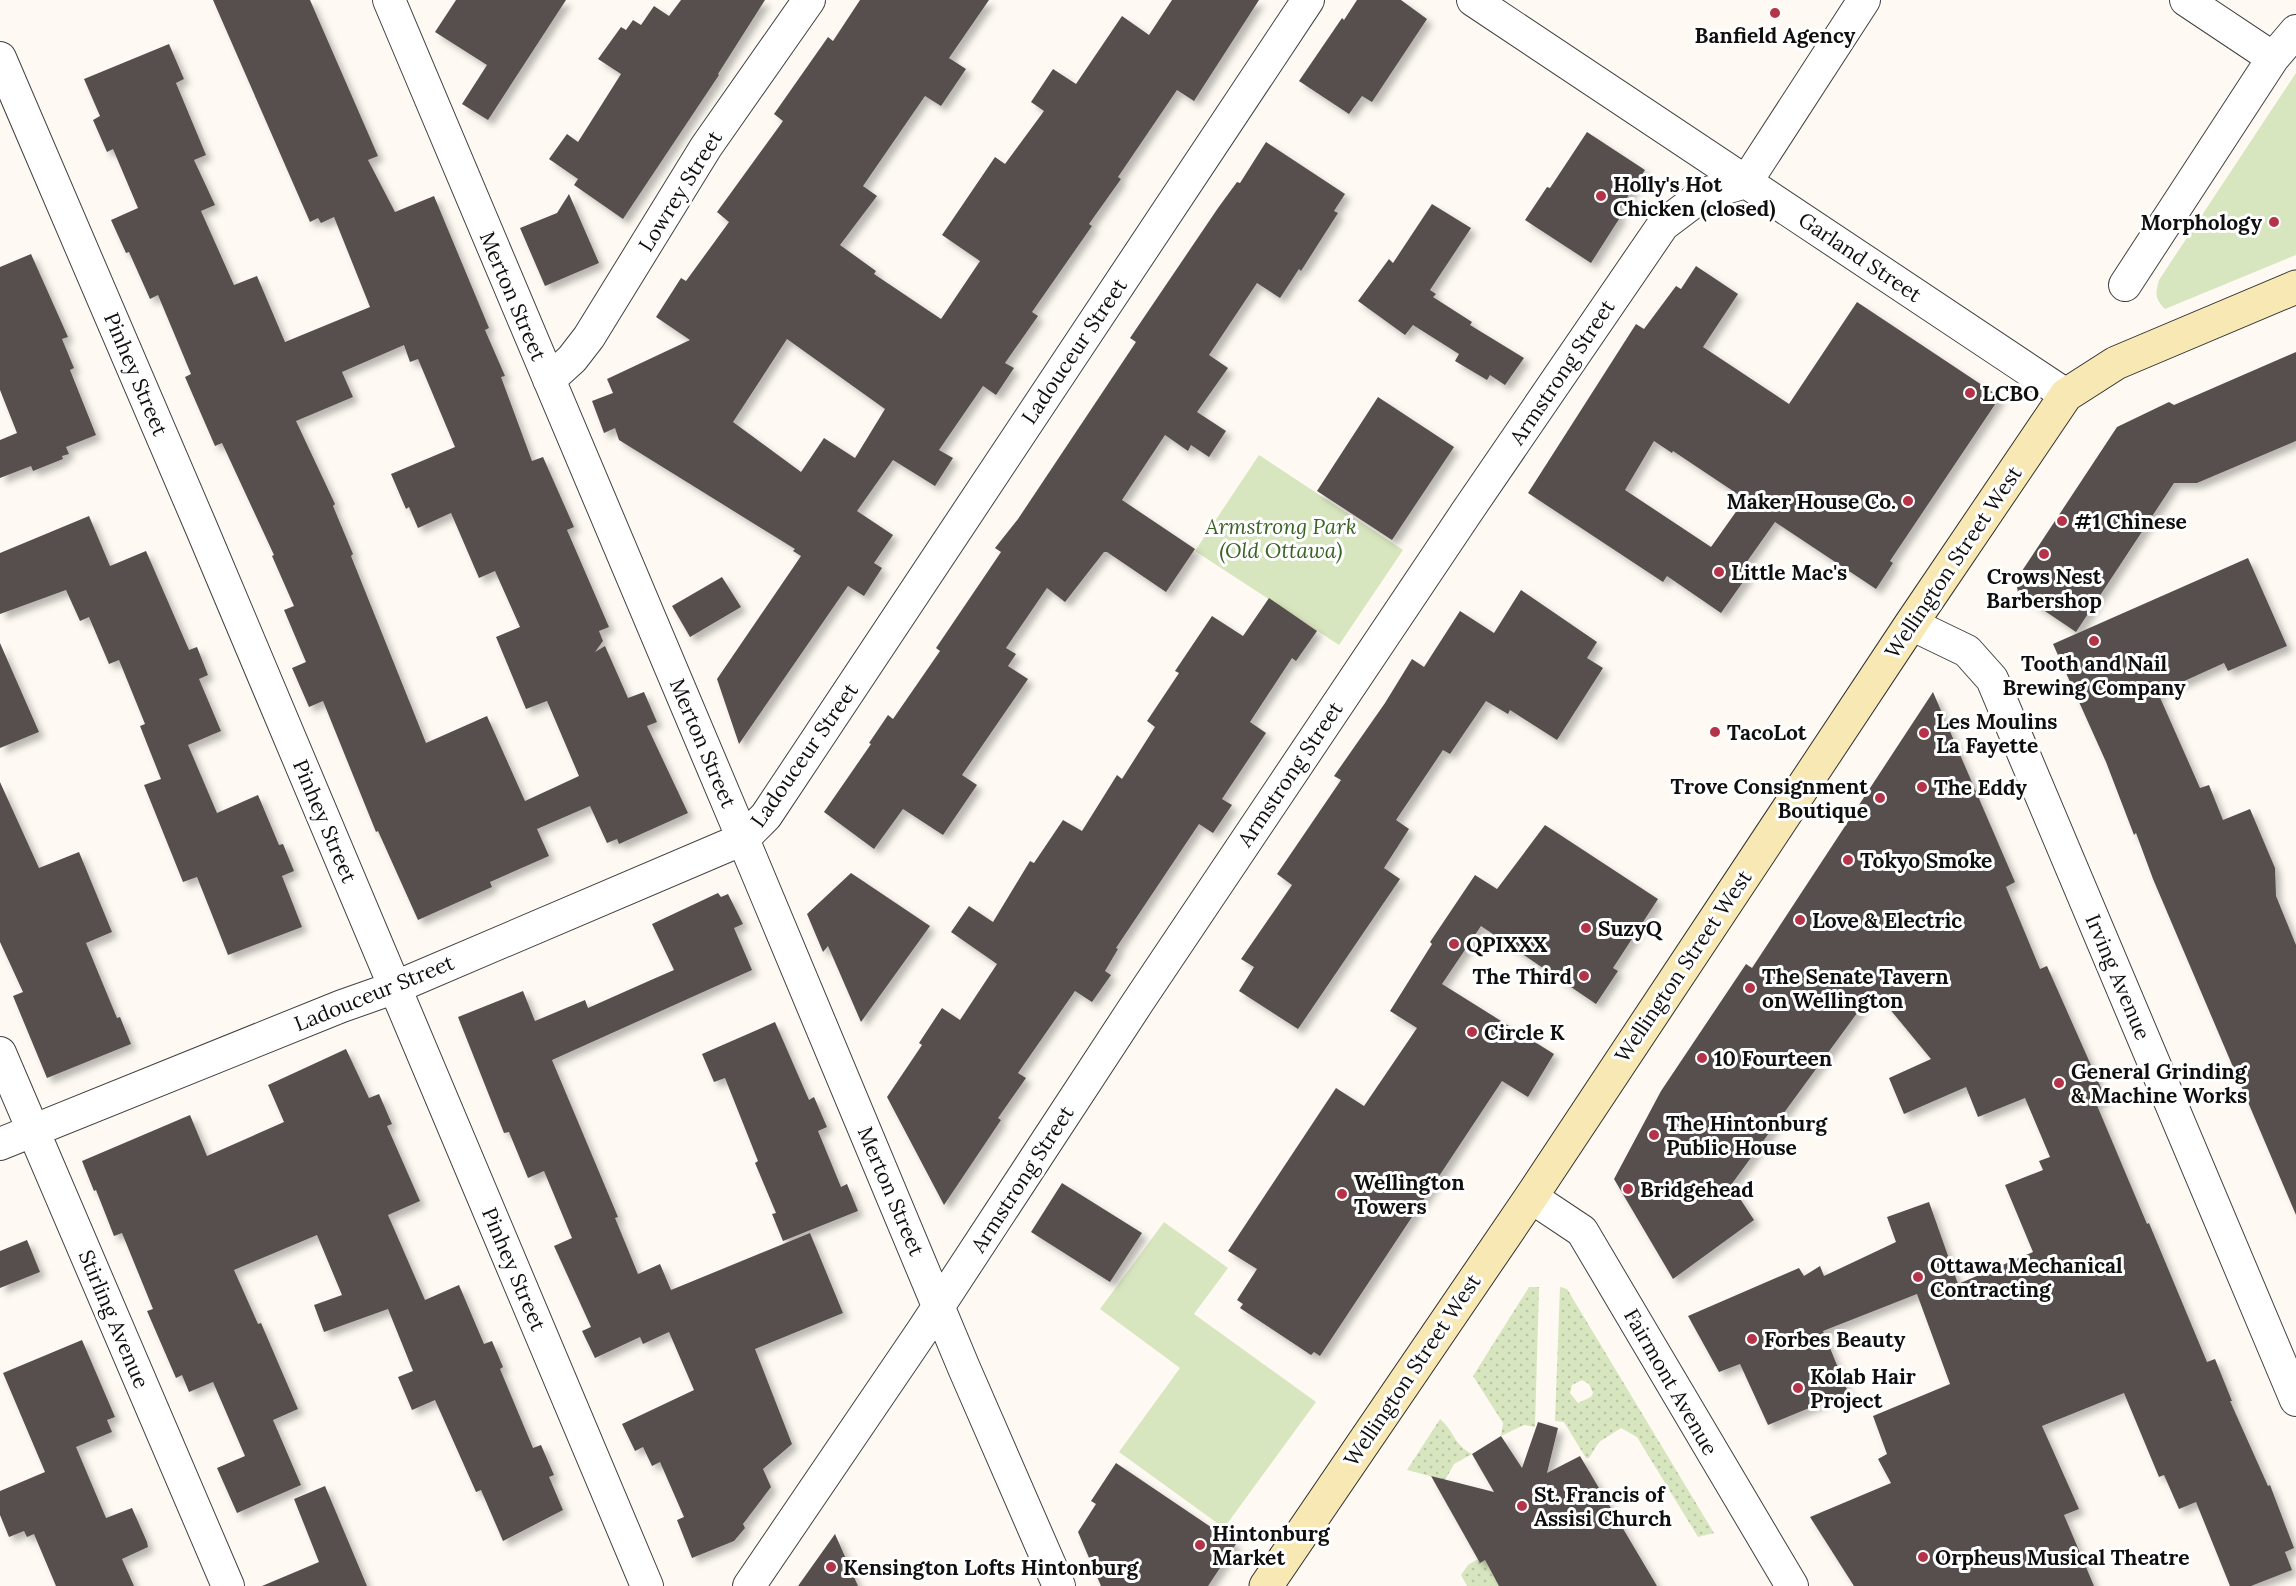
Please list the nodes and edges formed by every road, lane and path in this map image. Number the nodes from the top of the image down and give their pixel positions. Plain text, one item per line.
1 (388, 0) edge
2 (809, 0) edge
3 (1308, 0) edge
4 (1473, 0) edge
5 (1864, 0) edge
6 (2186, 0) edge
7 (2296, 31) edge
8 (2273, 57) junction
9 (0, 58) edge
10 (1746, 182) junction
11 (2125, 285) dead end
12 (2296, 287) edge
13 (549, 380) junction
14 (2066, 396) junction
15 (1911, 624) junction
16 (743, 838) junction
17 (396, 987) junction
18 (0, 1053) edge
19 (34, 1130) junction
20 (0, 1144) edge
21 (1531, 1197) junction
22 (939, 1306) junction
23 (2296, 1400) edge
24 (228, 1586) edge
25 (647, 1586) edge
26 (749, 1586) edge
27 (1059, 1586) edge
28 (1266, 1586) edge
29 (1792, 1586) edge

1 - 13 street, Merton Street
2 - 13 street, Lowrey Street
3 - 16 street, Ladouceur Street
4 - 10 street, Garland Street
5 - 10 street
6 - 8 street
7 - 8 street
8 - 11 street
9 - 17 street, Pinhey Street
10 - 14 street, Garland Street
10 - 22 street, Armstrong Street
12 - 14 main road, Wellington Street West
13 - 16 street, Merton Street
14 - 15 main road, Wellington Street West
15 - 21 main road, Wellington Street West
15 - 23 street, Irving Avenue
16 - 17 street, Ladouceur Street
16 - 22 street, Merton Street
17 - 19 street, Ladouceur Street
17 - 25 street, Pinhey Street
18 - 19 street, Stirling Avenue
19 - 20 street, Ladouceur Street
19 - 24 street, Stirling Avenue
21 - 28 main road, Wellington Street West
21 - 29 street, Fairmont Avenue
22 - 26 street, Armstrong Street
22 - 27 street, Merton Street

